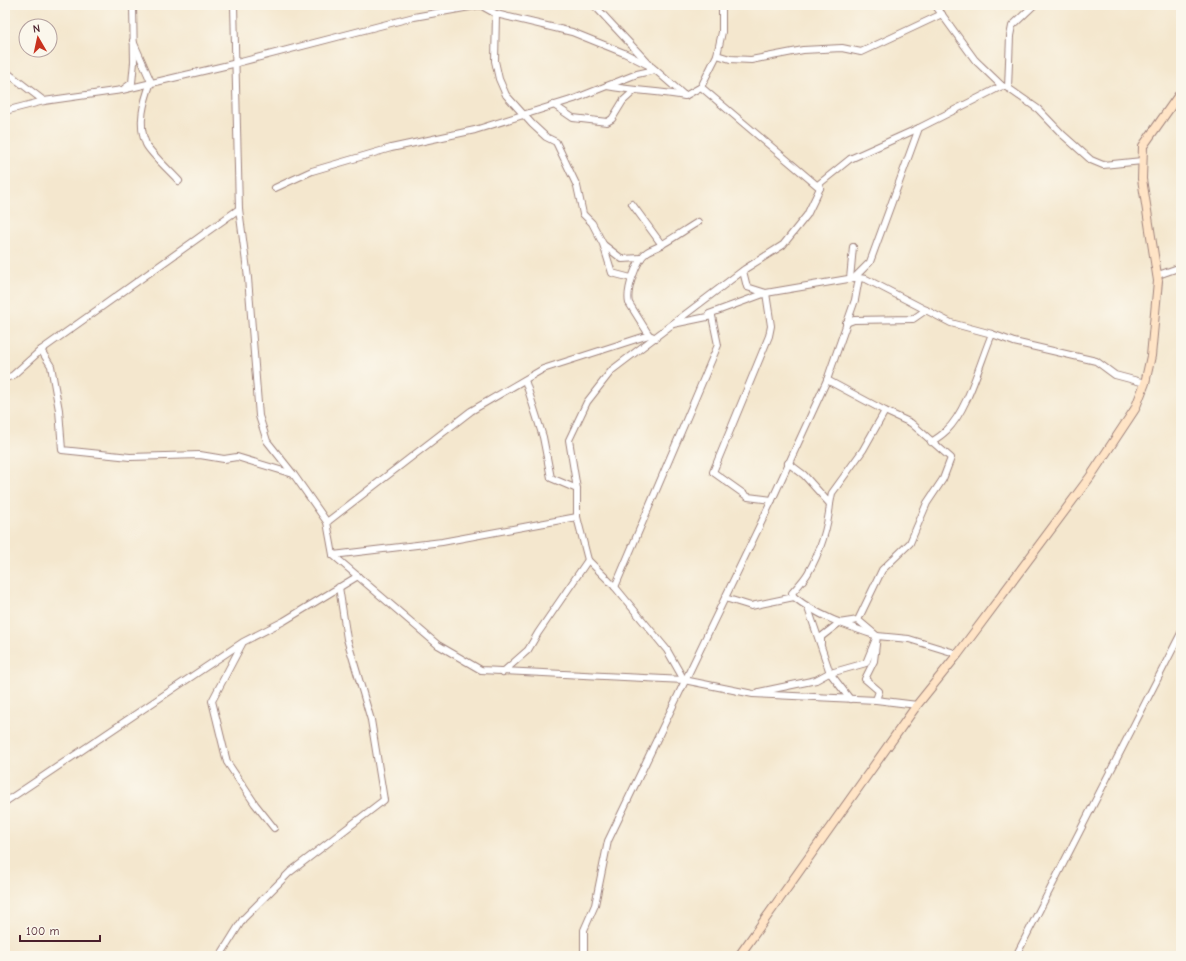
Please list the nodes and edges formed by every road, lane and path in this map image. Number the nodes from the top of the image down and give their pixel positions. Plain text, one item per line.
1 (133, 5) edge
2 (234, 5) edge
3 (480, 5) edge
4 (594, 5) edge
5 (722, 5) edge
6 (935, 5) edge
7 (1034, 5) edge
8 (496, 14) junction
9 (942, 14) junction
10 (133, 41) junction
11 (717, 55) junction
12 (237, 63) junction
13 (5, 70) edge
14 (655, 70) junction
15 (151, 82) junction
16 (607, 86) junction
17 (702, 87) junction
18 (1005, 87) junction
19 (122, 90) junction
20 (634, 91) junction
21 (1181, 92) edge
22 (685, 96) junction
23 (44, 101) junction
24 (554, 106) junction
25 (5, 111) edge
26 (524, 114) junction
27 (919, 128) junction
28 (1142, 161) junction
29 (179, 181) dead end
30 (275, 188) dead end
31 (820, 188) junction
32 (632, 204) dead end
33 (239, 209) junction
34 (698, 222) dead end
35 (603, 244) junction
36 (662, 245) junction
37 (853, 247) dead end
38 (641, 258) junction
39 (1181, 267) edge
40 (743, 271) junction
41 (1156, 273) junction
42 (632, 278) junction
43 (854, 278) junction
44 (766, 293) junction
45 (926, 310) junction
46 (712, 316) junction
47 (846, 323) junction
48 (670, 325) junction
49 (992, 334) junction
50 (649, 335) junction
51 (656, 338) junction
52 (41, 350) junction
53 (5, 378) edge
54 (525, 380) junction
55 (827, 380) junction
56 (1145, 383) junction
57 (885, 411) junction
58 (931, 442) junction
59 (788, 463) junction
60 (294, 475) junction
61 (577, 489) junction
62 (772, 500) junction
63 (830, 504) junction
64 (576, 517) junction
65 (328, 522) junction
66 (333, 555) junction
67 (588, 560) junction
68 (358, 576) junction
69 (339, 587) junction
70 (615, 587) junction
71 (794, 597) junction
72 (725, 598) junction
73 (808, 608) junction
74 (858, 620) junction
75 (839, 623) junction
76 (1181, 633) edge
77 (877, 636) junction
78 (243, 642) junction
79 (821, 648) junction
80 (958, 654) junction
81 (503, 672) junction
82 (830, 673) junction
83 (684, 680) junction
84 (753, 694) junction
85 (850, 698) junction
86 (876, 700) junction
87 (917, 705) junction
88 (5, 802) edge
89 (274, 828) dead end
90 (220, 956) edge
91 (584, 956) edge
92 (739, 956) edge
93 (1016, 956) edge

1 - 10 street
2 - 12 street
3 - 8 street
3 - 12 street
4 - 14 street
5 - 11 street
6 - 9 street
7 - 18 street
8 - 14 street
8 - 26 street
9 - 11 street
9 - 18 street
10 - 15 street
10 - 19 street
11 - 17 street
12 - 15 street
12 - 33 street
13 - 23 street
14 - 16 street
14 - 22 street
15 - 19 street
15 - 29 street
16 - 20 street
16 - 24 street
17 - 22 street
17 - 31 street
18 - 27 street
18 - 28 street
19 - 23 street
20 - 22 street
20 - 24 street
21 - 28 street
23 - 25 street
24 - 26 street
26 - 30 street
26 - 35 street
27 - 31 street
27 - 43 street
28 - 41 street
31 - 40 street
32 - 36 street
33 - 52 street
33 - 60 street
34 - 36 street
35 - 38 street
35 - 42 street
36 - 38 street
37 - 43 street
38 - 42 street
39 - 41 street
40 - 44 street
40 - 48 street
41 - 56 street
42 - 50 street
43 - 44 street
43 - 45 street
43 - 47 street
44 - 46 street
44 - 62 street
45 - 47 street
45 - 49 street
46 - 48 street
46 - 70 street
47 - 55 street
48 - 51 street
49 - 56 street
49 - 58 street
50 - 51 street
50 - 54 street
51 - 61 street
52 - 53 street
52 - 60 street
54 - 61 street
54 - 65 street
55 - 57 street
55 - 59 street
56 - 80 street
57 - 58 street
57 - 63 street
58 - 74 street
59 - 62 street
59 - 63 street
60 - 65 street
61 - 64 street
62 - 72 street
63 - 71 street
64 - 66 street
64 - 67 street
65 - 66 street
66 - 68 street
67 - 70 street
67 - 81 street
68 - 69 street
68 - 81 street
69 - 78 street
69 - 90 street
70 - 83 street
71 - 72 street
71 - 73 street
72 - 83 street
73 - 75 street
73 - 79 street
74 - 75 street
74 - 77 street
75 - 77 street
75 - 79 street
76 - 93 street
77 - 80 street
77 - 82 street
77 - 86 street
78 - 88 street
78 - 89 street
79 - 82 street
80 - 87 street
81 - 83 street
82 - 84 street
82 - 85 street
83 - 84 street
83 - 91 street
84 - 85 street
85 - 86 street
86 - 87 street
87 - 92 street

